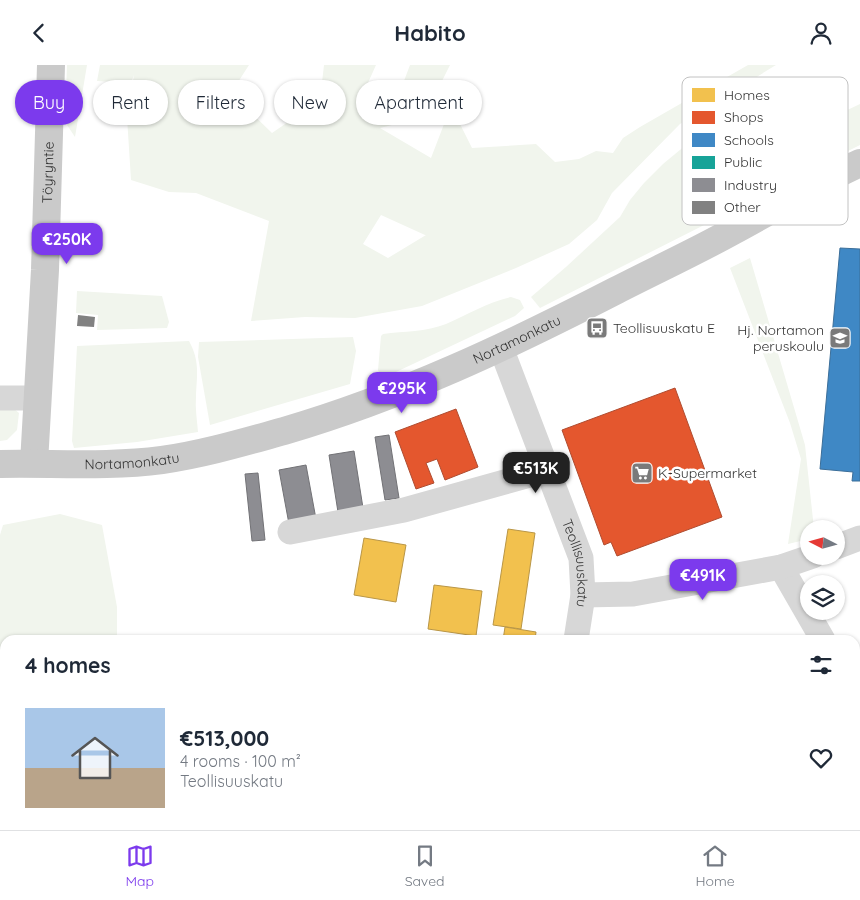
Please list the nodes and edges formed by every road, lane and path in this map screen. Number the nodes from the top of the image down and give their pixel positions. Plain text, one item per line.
1 (51, 65) edge
2 (860, 163) edge
3 (848, 168) edge
4 (744, 225) edge
5 (501, 349) junction
6 (0, 398) edge
7 (37, 399) junction
8 (34, 463) junction
9 (0, 464) edge
10 (548, 470) junction
11 (290, 532) dead end
12 (860, 538) edge
13 (845, 544) edge
14 (800, 560) edge
15 (781, 567) junction
16 (583, 595) junction
17 (577, 635) edge
18 (820, 635) edge

1 - 7 main road, Töyryntie
2 - 3 main road, Nortamonkatu
4 - 5 main road, Nortamonkatu
5 - 8 main road, Nortamonkatu
5 - 10 street, Teollisuuskatu
6 - 7 street
7 - 8 main road, Töyryntie
8 - 9 main road, Nortamonkatu
10 - 11 street
10 - 16 street, Teollisuuskatu
12 - 13 street
14 - 15 street
15 - 16 street
15 - 18 street
16 - 17 street, Teollisuuskatu

